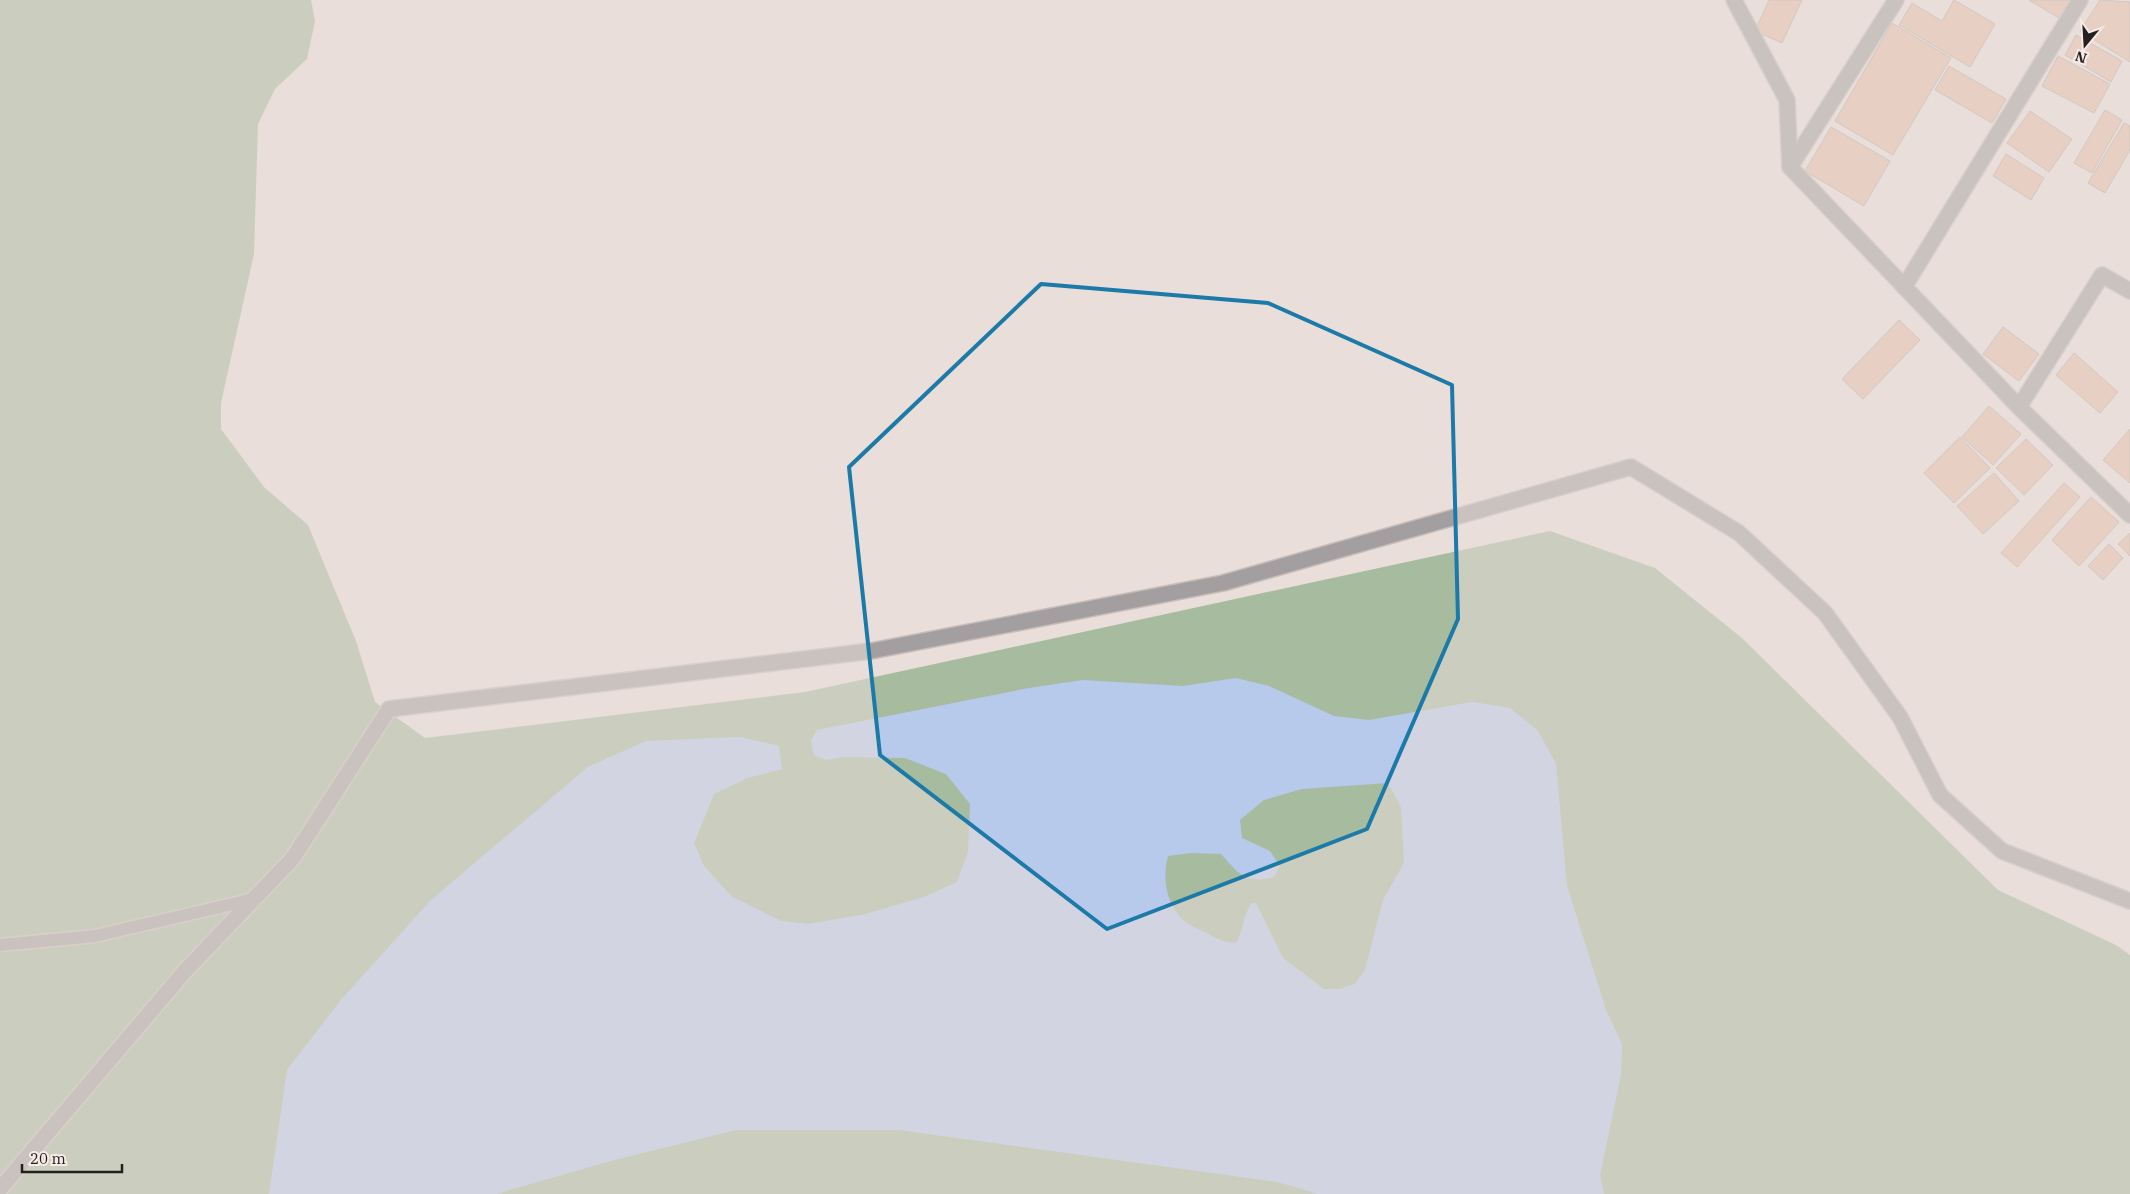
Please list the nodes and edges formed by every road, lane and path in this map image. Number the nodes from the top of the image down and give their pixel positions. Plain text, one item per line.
1 (1734, 0) edge
2 (1896, 0) edge
3 (2080, 0) edge
4 (1790, 167) junction
5 (1904, 286) junction
6 (2130, 291) edge
7 (2019, 407) junction
8 (2130, 515) edge
9 (254, 899) junction
10 (2130, 901) edge
11 (0, 945) edge
12 (0, 1189) edge

1 - 4 street
2 - 4 street
3 - 5 street
4 - 5 street
5 - 7 street
6 - 7 street
7 - 8 street
9 - 10 street
9 - 11 lane
9 - 12 street

